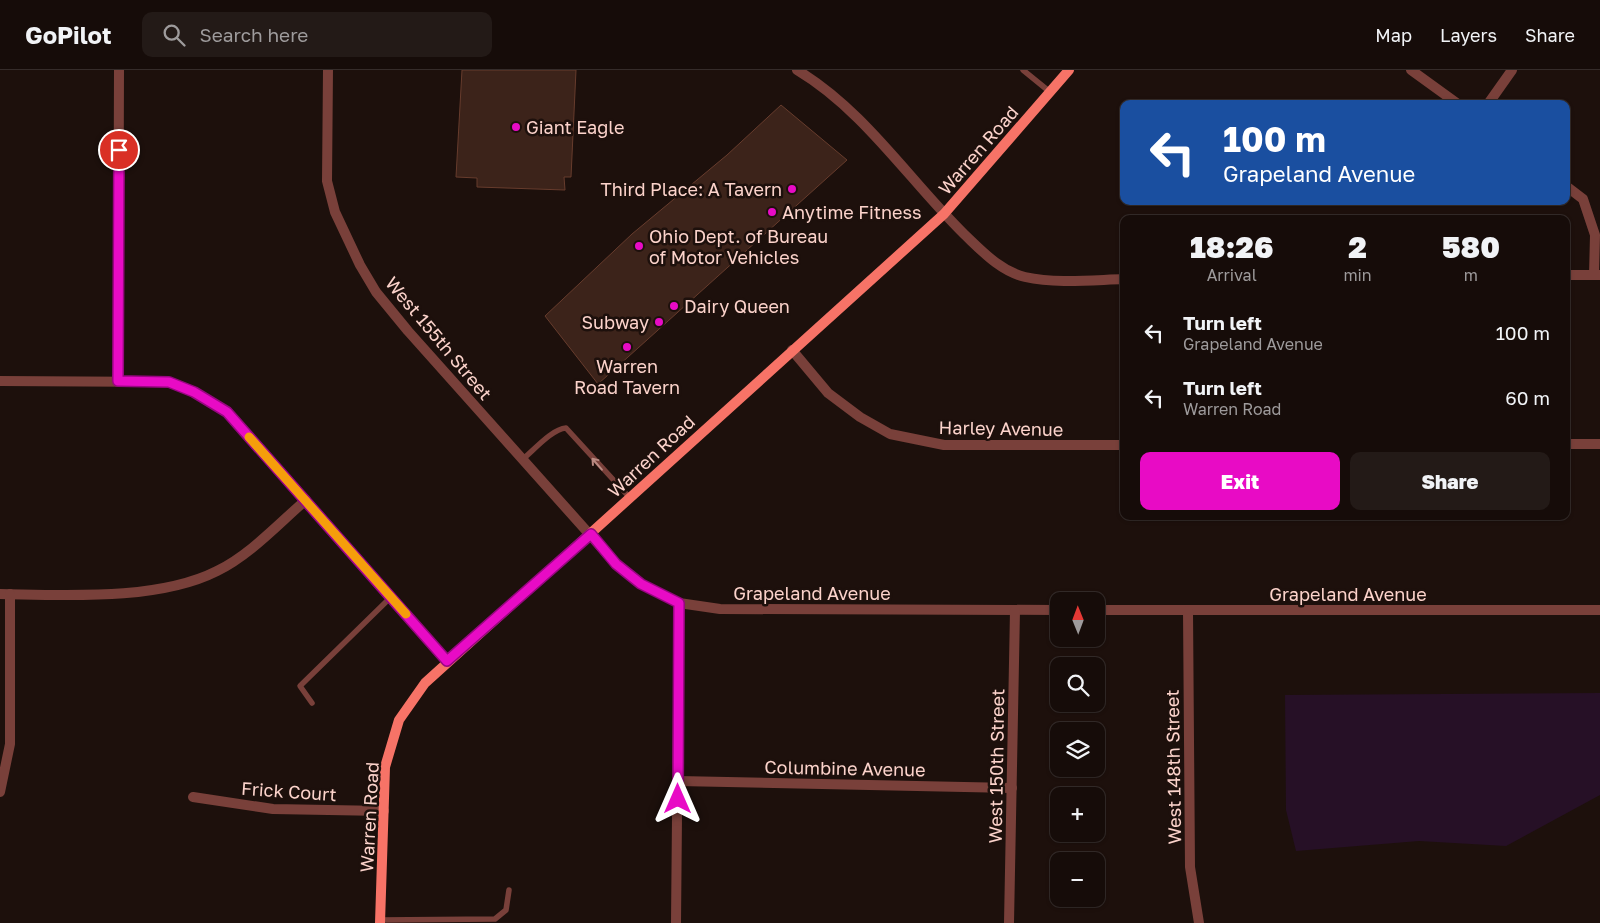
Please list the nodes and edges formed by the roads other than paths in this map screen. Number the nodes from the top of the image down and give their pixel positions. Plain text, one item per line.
1 (119, 70) edge
2 (328, 70) edge
3 (797, 70) edge
4 (1023, 70) edge
5 (1068, 70) edge
6 (1411, 70) edge
7 (1512, 70) edge
8 (1050, 92) junction
9 (1452, 100) edge
10 (1491, 100) edge
11 (1570, 189) edge
12 (944, 214) junction
13 (1570, 275) edge
14 (1597, 275) edge
15 (1120, 279) edge
16 (792, 350) junction
17 (0, 381) edge
18 (118, 381) junction
19 (1570, 444) edge
20 (1600, 444) edge
21 (1120, 445) edge
22 (523, 459) junction
23 (630, 498) junction
24 (306, 500) junction
25 (591, 534) junction
26 (5, 594) edge
27 (391, 598) junction
28 (679, 603) junction
29 (1016, 610) junction
30 (1050, 610) edge
31 (1105, 610) edge
32 (1600, 610) edge
33 (1188, 611) junction
34 (447, 661) junction
35 (312, 703) dead end
36 (678, 781) junction
37 (1012, 788) junction
38 (0, 792) edge
39 (193, 797) dead end
40 (384, 811) junction
41 (509, 890) dead end
42 (380, 921) edge
43 (676, 923) edge
44 (1010, 923) edge
45 (1199, 923) edge

1 - 18 street
2 - 22 street, West 155th Street
3 - 12 street
4 - 8 lane
5 - 8 main road, Warren Road
6 - 9 street
7 - 10 street
8 - 12 main road, Warren Road
11 - 14 street
12 - 15 street
12 - 16 main road, Warren Road
13 - 14 street
16 - 21 street, Harley Avenue
16 - 23 main road, Warren Road
17 - 18 street
18 - 24 street
19 - 20 street
23 -> 22 lane
22 - 25 street, West 155th Street
23 - 25 main road, Warren Road
24 - 26 street
24 - 27 street
25 - 28 street, Grapeland Avenue
25 - 34 main road, Warren Road
26 - 38 street
27 - 34 street
27 - 35 lane
28 - 29 street, Grapeland Avenue
28 - 36 street
29 - 30 street, Grapeland Avenue
29 - 37 street, West 150th Street
31 - 33 street, Grapeland Avenue
32 - 33 street, Grapeland Avenue
33 - 45 street, West 148th Street
34 - 40 main road, Warren Road
36 - 37 street, Columbine Avenue
36 - 43 street
37 - 44 street, West 150th Street
39 - 40 street, Frick Court
40 - 42 main road, Warren Road
41 - 42 lane

